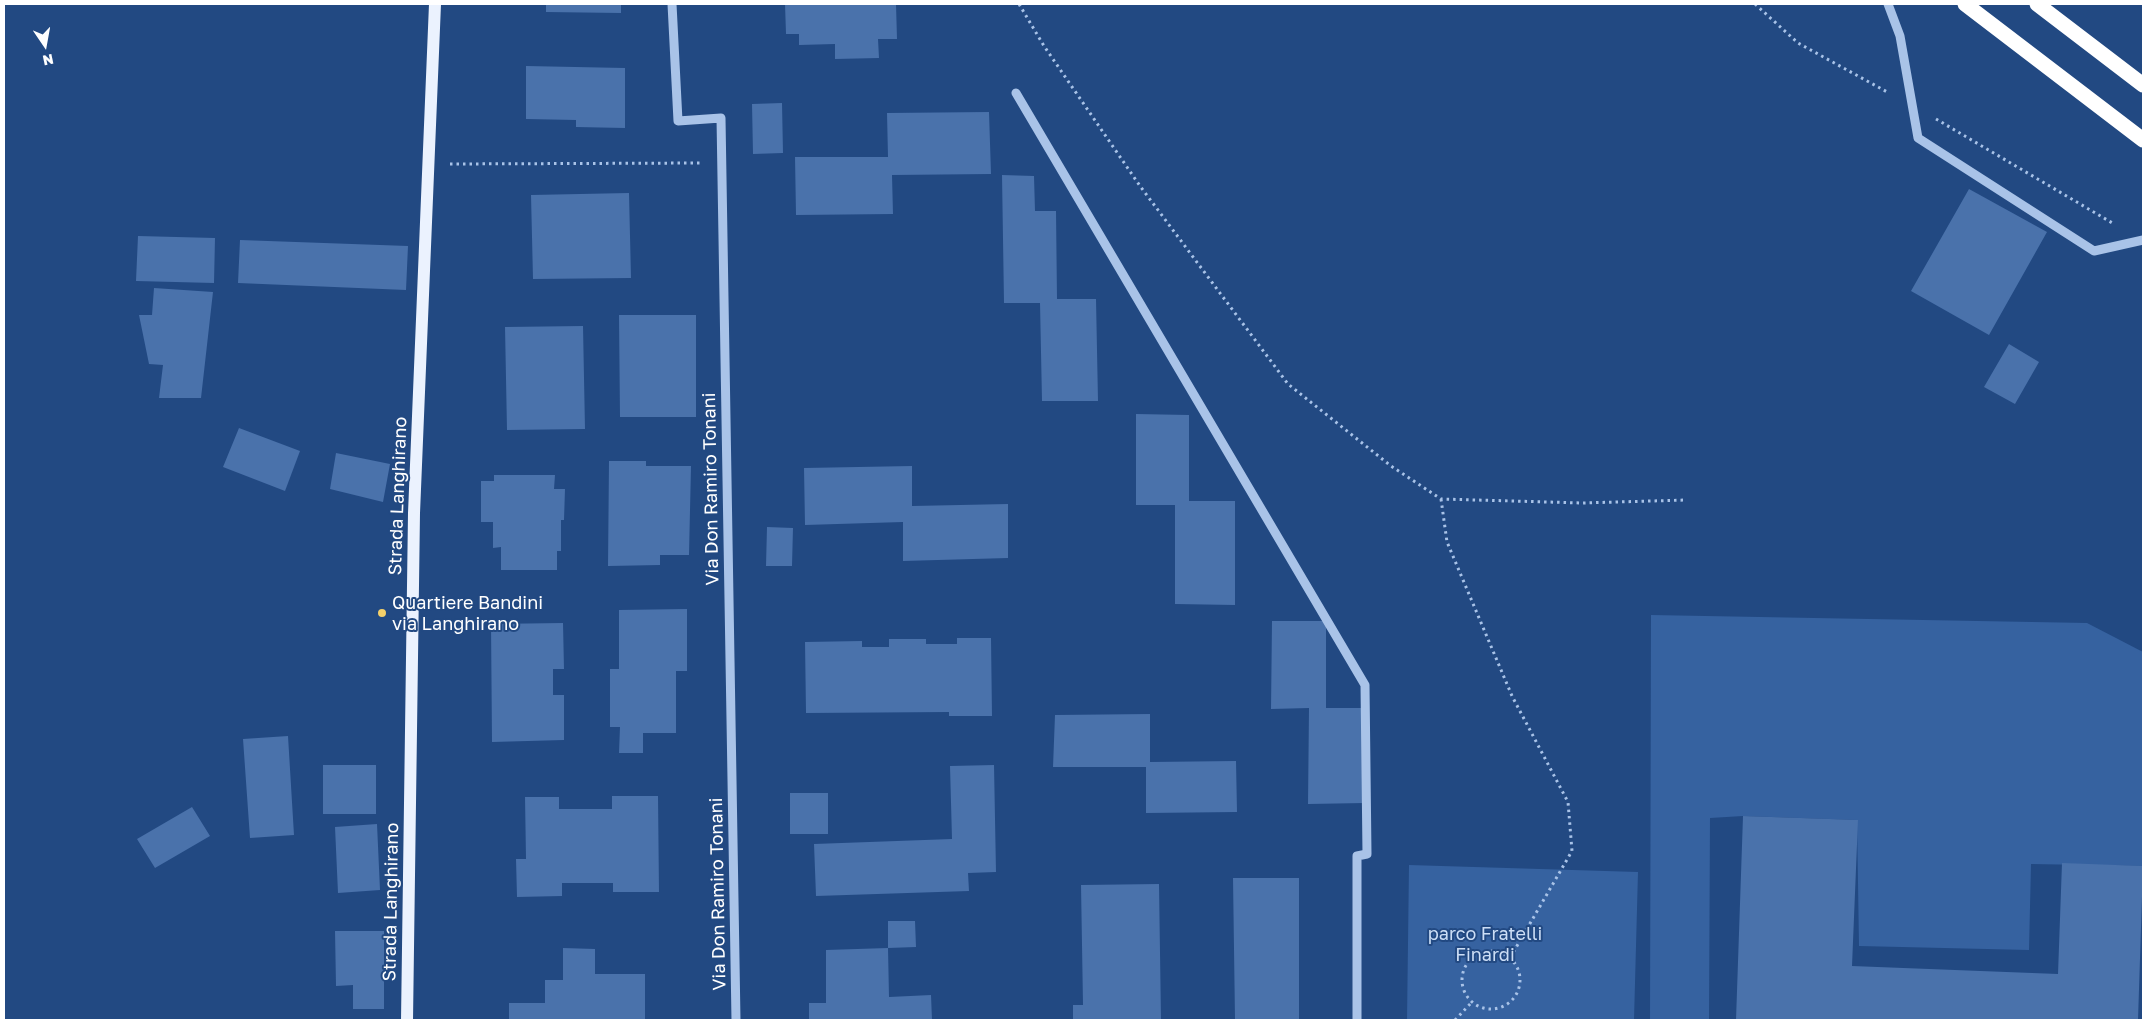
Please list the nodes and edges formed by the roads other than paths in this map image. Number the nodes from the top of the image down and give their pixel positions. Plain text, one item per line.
1 (435, 4) edge
2 (672, 4) edge
3 (1888, 4) edge
4 (1965, 4) edge
5 (2037, 4) edge
6 (2143, 85) edge
7 (1016, 93) dead end
8 (2143, 140) edge
9 (2142, 240) edge
10 (407, 1020) edge
11 (736, 1020) edge
12 (1357, 1020) edge

1 - 10 main road, Strada Langhirano
2 - 11 street, Via Don Ramiro Tonani
3 - 9 street
4 - 8 highway
5 - 6 highway
7 - 12 street

